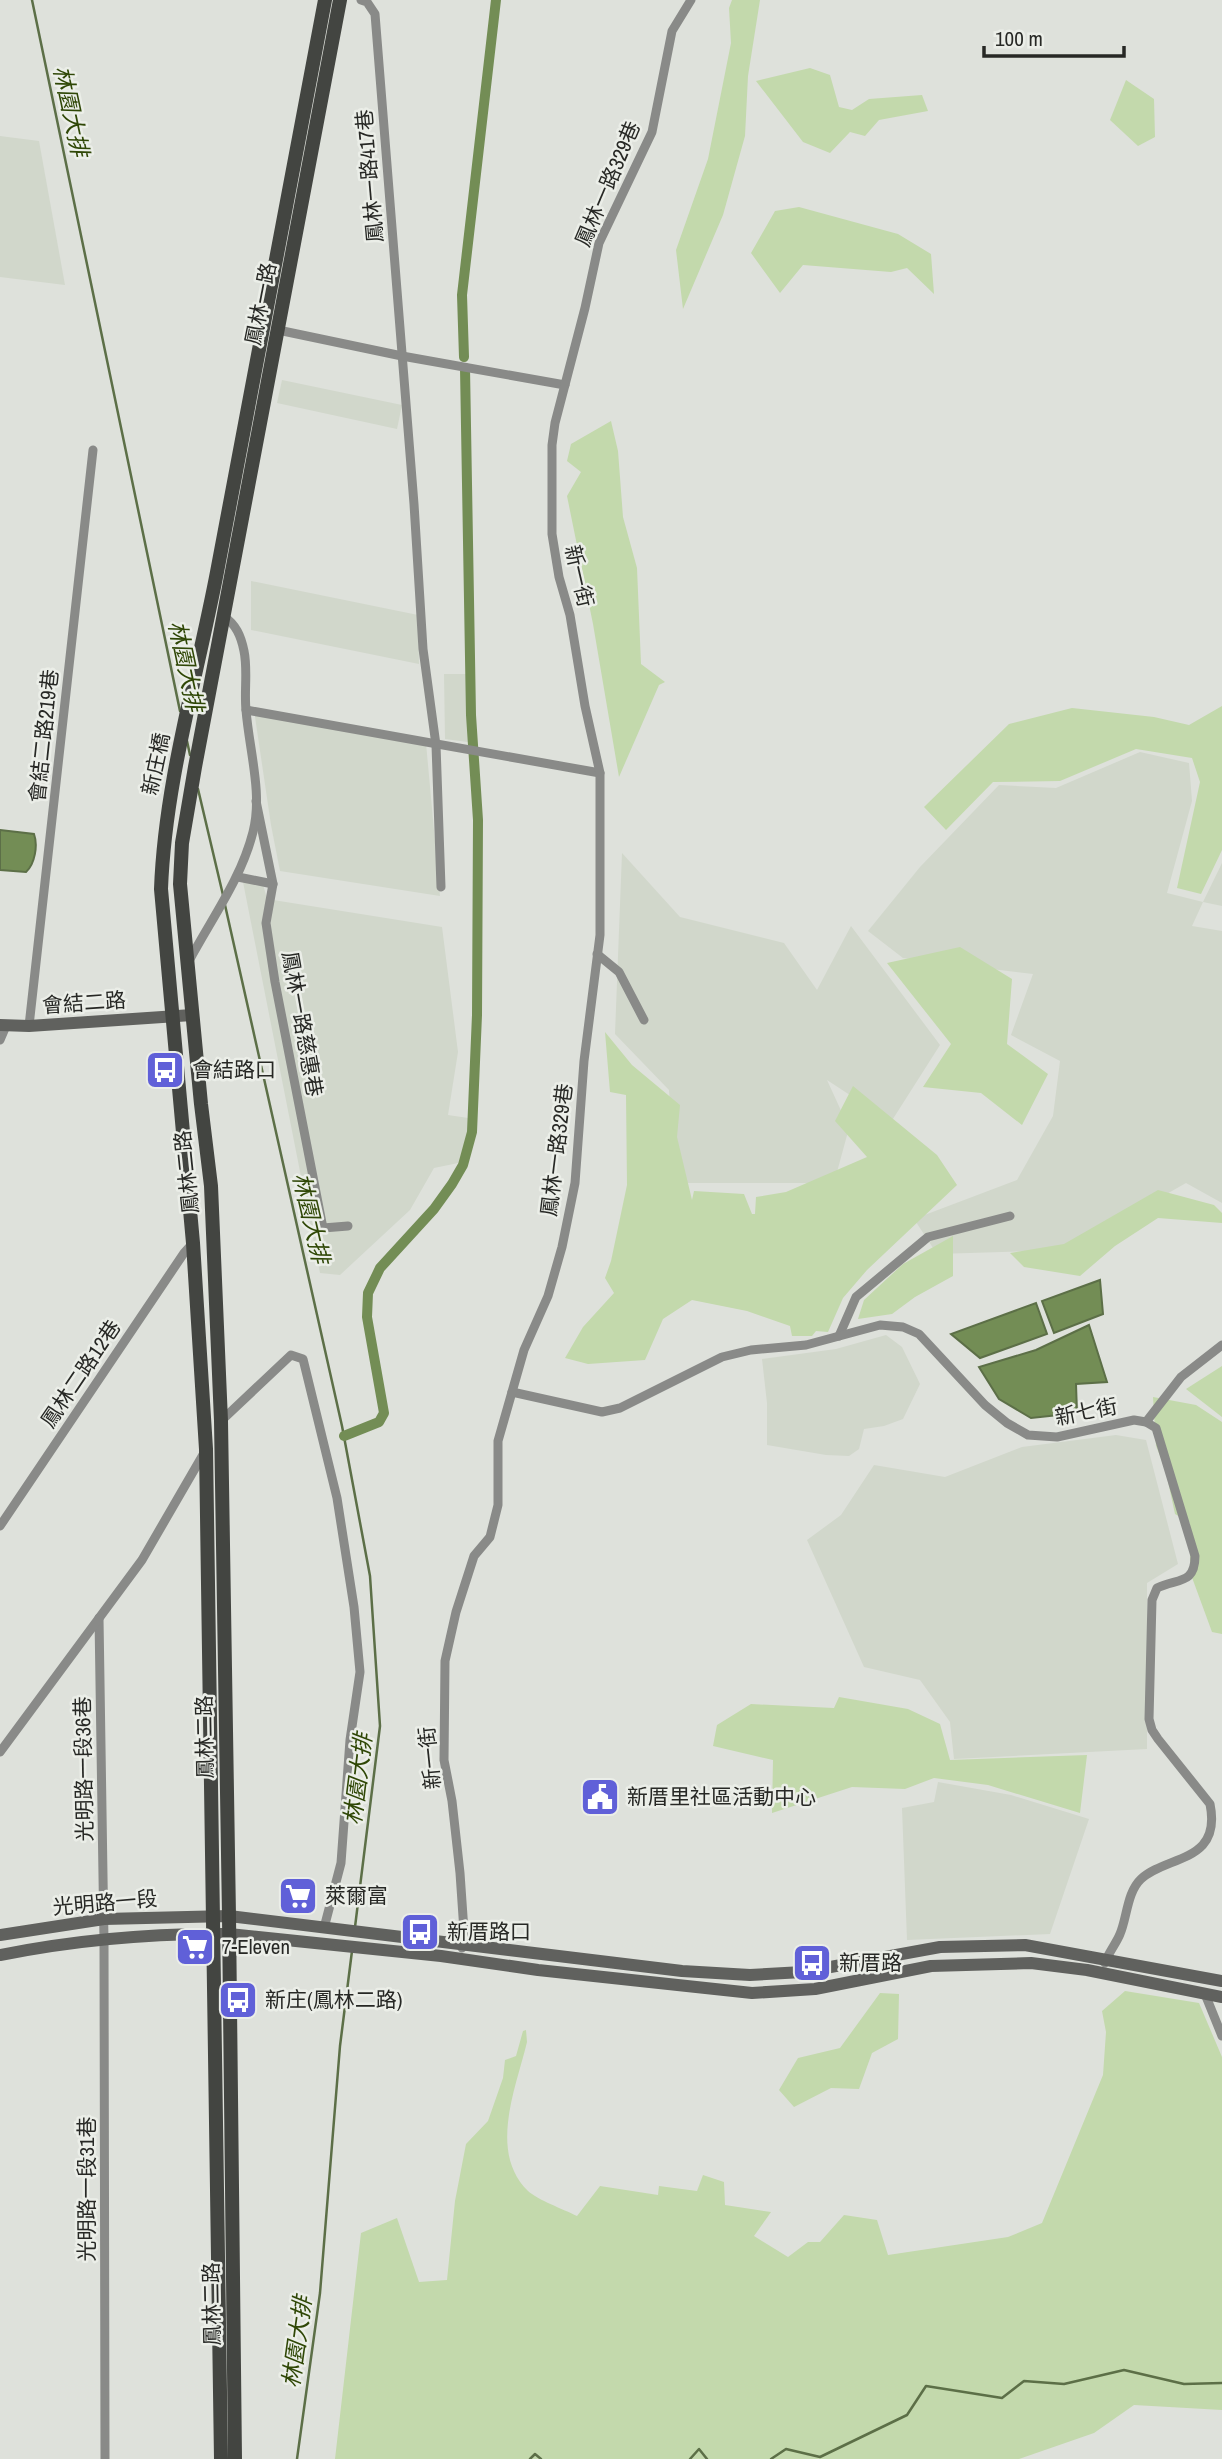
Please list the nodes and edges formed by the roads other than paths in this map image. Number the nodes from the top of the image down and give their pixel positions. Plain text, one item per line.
1 (325, 0) edge
2 (340, 0) edge
3 (361, 0) edge
4 (691, 0) edge
5 (278, 330) junction
6 (402, 356) junction
7 (565, 385) junction
8 (93, 450) dead end
9 (216, 614) junction
10 (246, 710) junction
11 (436, 745) junction
12 (600, 773) junction
13 (256, 801) junction
14 (238, 877) junction
15 (272, 884) junction
16 (441, 887) dead end
17 (597, 954) junction
18 (187, 964) junction
19 (192, 1016) junction
20 (171, 1017) junction
21 (644, 1020) dead end
22 (3, 1025) edge
23 (29, 1026) junction
24 (0, 1040) edge
25 (1010, 1216) dead end
26 (348, 1226) dead end
27 (193, 1243) junction
28 (839, 1336) junction
29 (1222, 1345) edge
30 (512, 1392) junction
31 (221, 1421) junction
32 (1146, 1422) junction
33 (206, 1449) junction
34 (0, 1526) edge
35 (474, 1556) joint
36 (99, 1618) junction
37 (0, 1752) edge
38 (213, 1916) junction
39 (229, 1916) junction
40 (104, 1919) junction
41 (327, 1928) junction
42 (213, 1934) junction
43 (229, 1934) junction
44 (0, 1935) edge
45 (104, 1940) junction
46 (463, 1942) junction
47 (0, 1955) edge
48 (1106, 1958) junction
49 (460, 1959) junction
50 (1177, 1972) junction
51 (1102, 1973) junction
52 (1222, 1981) edge
53 (1173, 1987) junction
54 (1205, 1994) junction
55 (1222, 1997) edge
56 (1222, 2036) edge
57 (105, 2459) edge
58 (221, 2459) edge
59 (235, 2459) edge

1 - 9 main road, 鳳林一路
2 - 5 main road, 鳳林一路
3 - 6 street, 鳳林一路417巷
4 - 7 street, 鳳林一路329巷
5 - 6 street
5 - 9 main road, 鳳林一路
6 - 7 street
6 - 11 street, 鳳林一路417巷
7 - 12 street, 新一街
8 - 23 street, 會結二路219巷
9 - 10 street
9 - 18 main road, 新庄橋
9 - 20 main road, 新庄橋
10 - 11 street
10 - 13 street
11 - 12 street
11 - 16 street, 鳳林一路417巷
12 - 17 street, 鳳林一路329巷
13 - 14 street
13 - 15 street, 鳳林一路慈惠巷
14 - 15 street
14 - 18 street
15 - 26 street, 鳳林一路慈惠巷
17 - 21 street
17 - 30 street, 鳳林一路329巷
18 - 19 main road
19 - 20 street, 會結二路
19 - 31 main road, 鳳林二路
20 - 23 street, 會結二路
20 - 27 main road, 鳳林二路
22 - 23 street, 會結二路
22 - 24 street
25 - 28 street
27 - 33 main road, 鳳林二路
27 - 34 street, 鳳林二路12巷
28 - 30 street, 新七街
28 - 32 street, 新七街
29 - 32 street
30 - 35 street, 鳳林一路329巷
31 - 39 main road, 鳳林二路
31 - 41 street
32 - 48 street, 新七街
33 - 36 street
33 - 38 main road, 鳳林二路
35 - 46 street, 新一街
36 - 37 street
36 - 40 street, 光明路一段36巷
38 - 39 street
38 - 40 street, 光明路一段
38 - 42 main road, 鳳林二路
39 - 41 street
39 - 43 main road, 鳳林二路
40 - 44 street, 光明路一段
40 - 45 street, 光明路一段31巷
41 - 46 street
42 - 43 street
42 - 45 street, 光明路一段
42 - 58 main road, 鳳林二路
43 - 49 street
43 - 59 main road, 鳳林二路
45 - 47 street, 光明路一段
45 - 57 street, 光明路一段31巷
46 - 48 street
46 - 49 street, 新一街
48 - 50 street
48 - 51 street, 新七街
49 - 51 street
50 - 52 street
50 - 53 street
51 - 53 street
53 - 54 street
54 - 55 street
54 - 56 street

